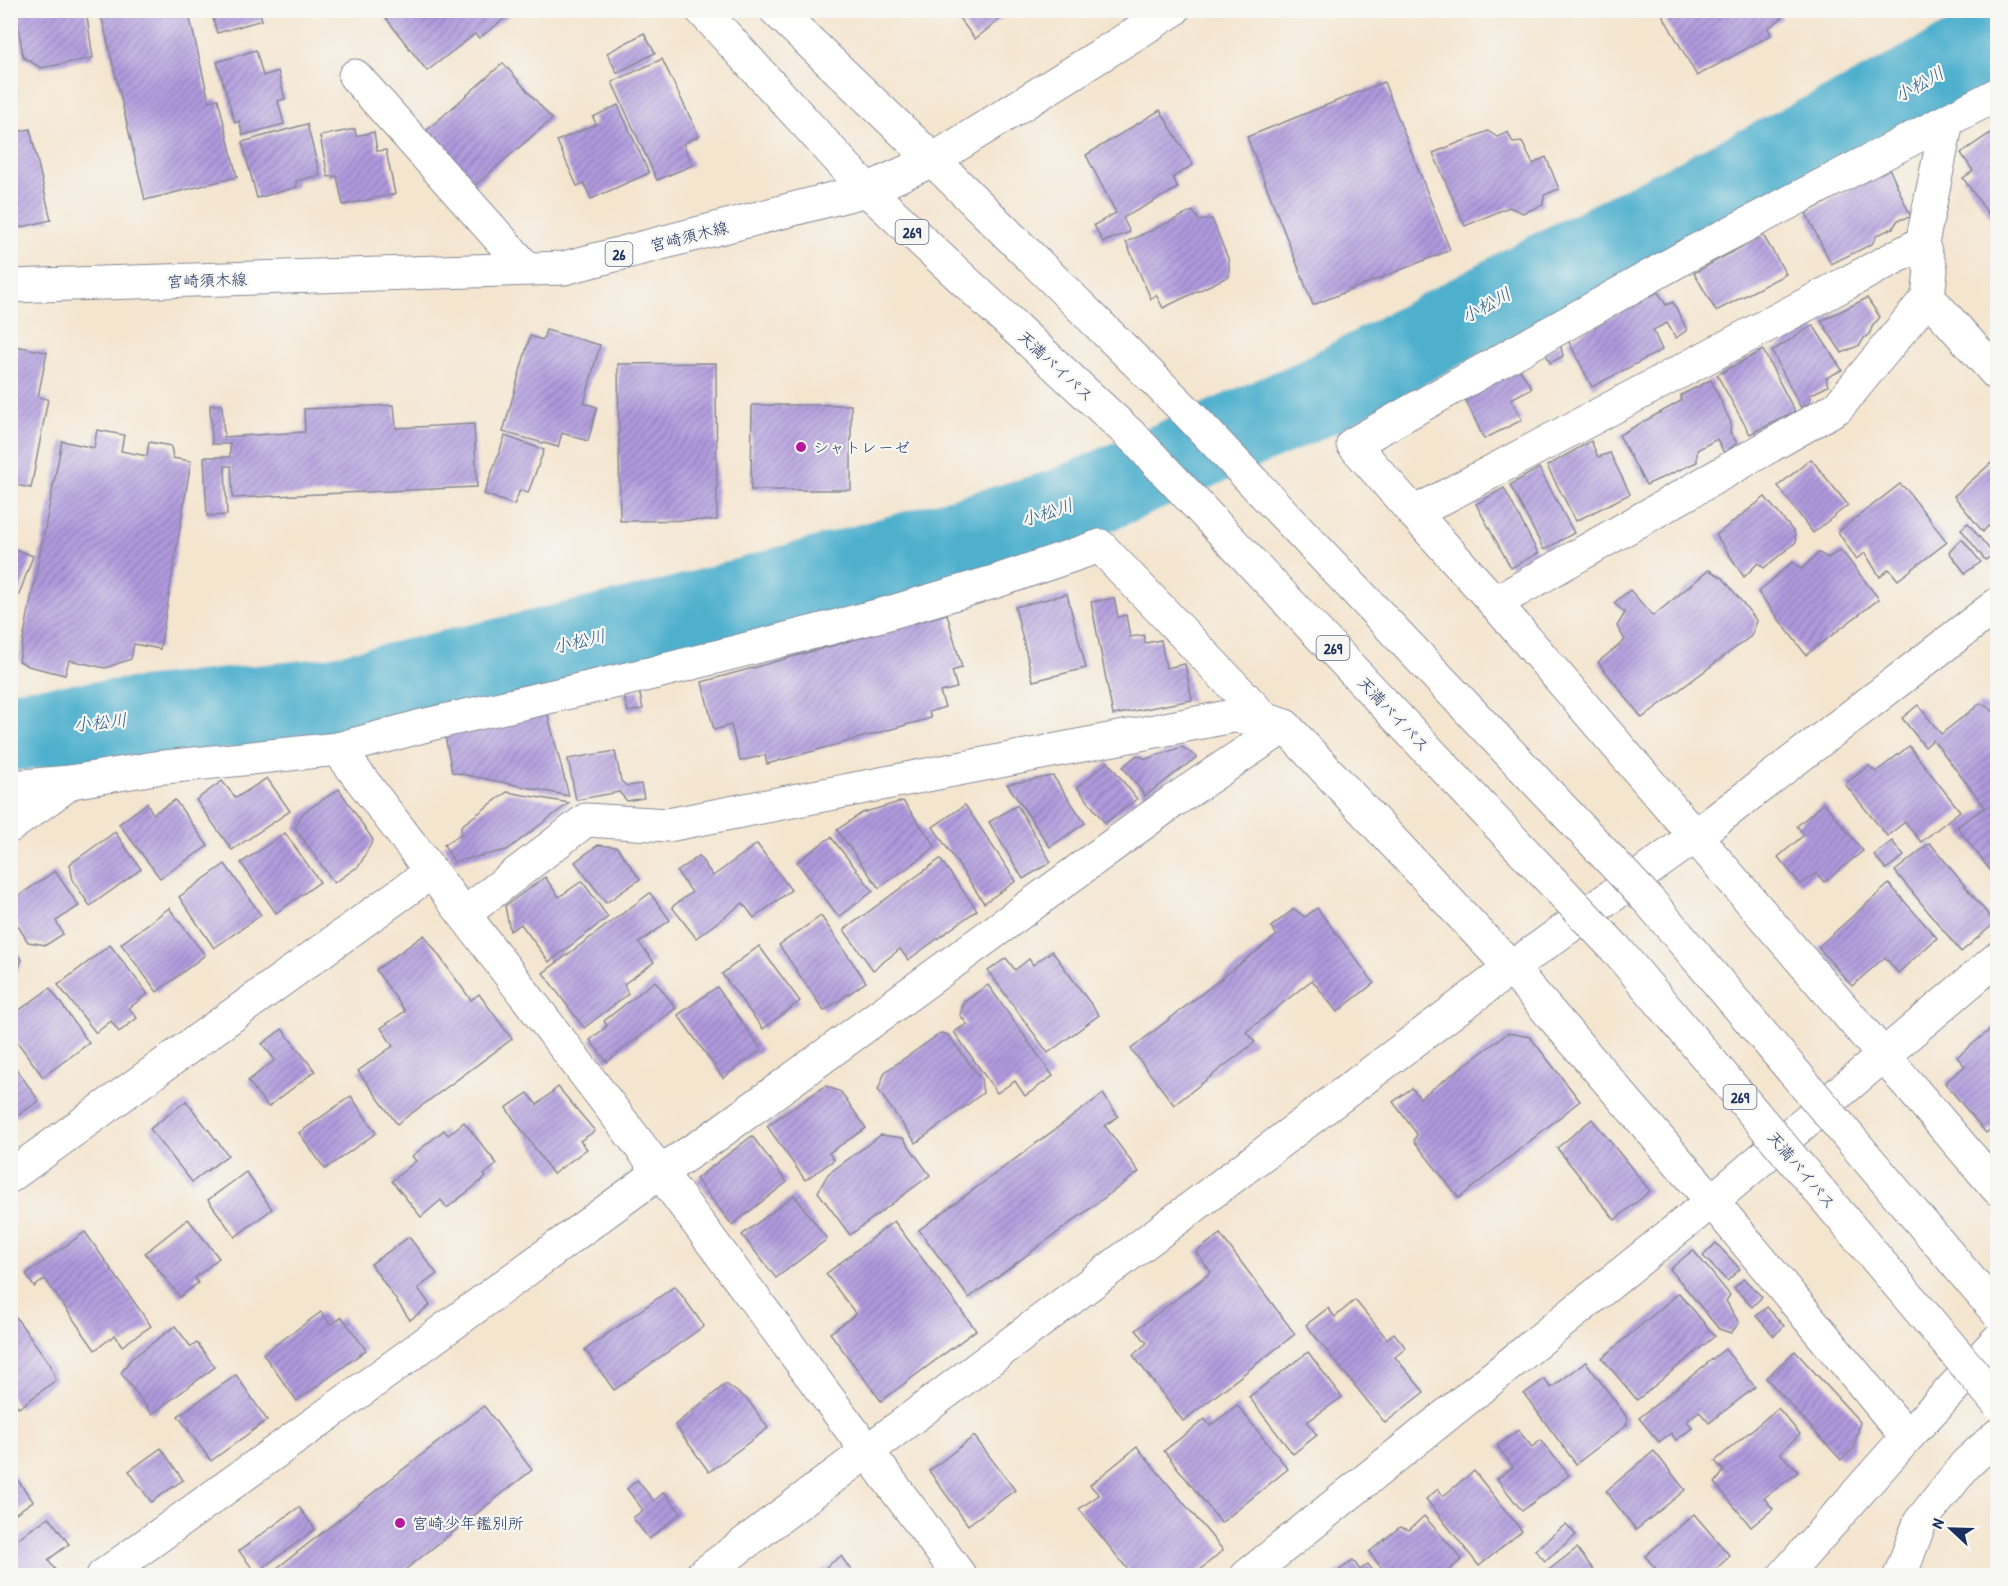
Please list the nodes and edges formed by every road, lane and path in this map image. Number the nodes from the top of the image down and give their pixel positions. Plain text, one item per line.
1 (702, 10) edge
2 (776, 10) edge
3 (1173, 10) edge
4 (355, 76) dead end
5 (1998, 94) edge
6 (1947, 121) junction
7 (933, 160) junction
8 (867, 190) junction
9 (1923, 243) junction
10 (527, 269) junction
11 (10, 286) edge
12 (1928, 297) junction
13 (1998, 375) edge
14 (1413, 513) junction
15 (1495, 603) junction
16 (1998, 604) edge
17 (1275, 723) junction
18 (338, 749) junction
19 (70, 782) junction
20 (10, 787) edge
21 (10, 826) edge
22 (1694, 837) junction
23 (431, 872) junction
24 (464, 914) junction
25 (1998, 958) edge
26 (1511, 968) junction
27 (1882, 1055) junction
28 (660, 1172) junction
29 (10, 1176) edge
30 (1998, 1189) edge
31 (1712, 1201) junction
32 (1998, 1313) edge
33 (1998, 1340) edge
34 (1998, 1403) edge
35 (1998, 1434) edge
36 (1907, 1437) junction
37 (868, 1450) junction
38 (103, 1575) edge
39 (700, 1575) edge
40 (960, 1575) edge
41 (1247, 1575) edge
42 (1784, 1575) edge
43 (1900, 1575) edge

1 - 8 main road, 天満バイパス / 269
2 - 7 main road
3 - 7 main road, 宮崎須木線 / 26
4 - 10 main road
5 - 6 main road
6 - 9 main road
6 - 14 main road
7 - 8 main road, 宮崎須木線 / 26
7 - 32 main road, bridge
8 - 10 main road, 宮崎須木線 / 26
8 - 34 main road, 天満バイパス / 269, bridge
9 - 12 main road
9 - 14 main road
10 - 11 main road, 宮崎須木線 / 26
12 - 13 main road
12 - 15 main road
14 - 15 main road
15 - 22 main road
16 - 22 main road
17 - 18 main road
17 - 24 main road
17 - 26 main road
17 - 28 main road
18 - 19 main road
18 - 23 main road
19 - 20 main road
19 - 21 main road
22 - 26 main road
22 - 27 main road
23 - 24 main road
23 - 29 main road
24 - 28 main road
25 - 27 main road
26 - 31 main road
26 - 37 main road
27 - 30 main road
27 - 31 main road
28 - 37 main road
28 - 38 main road
31 - 36 main road
31 - 41 main road
33 - 36 main road
35 - 43 main road
36 - 42 main road
37 - 39 main road
37 - 40 main road

